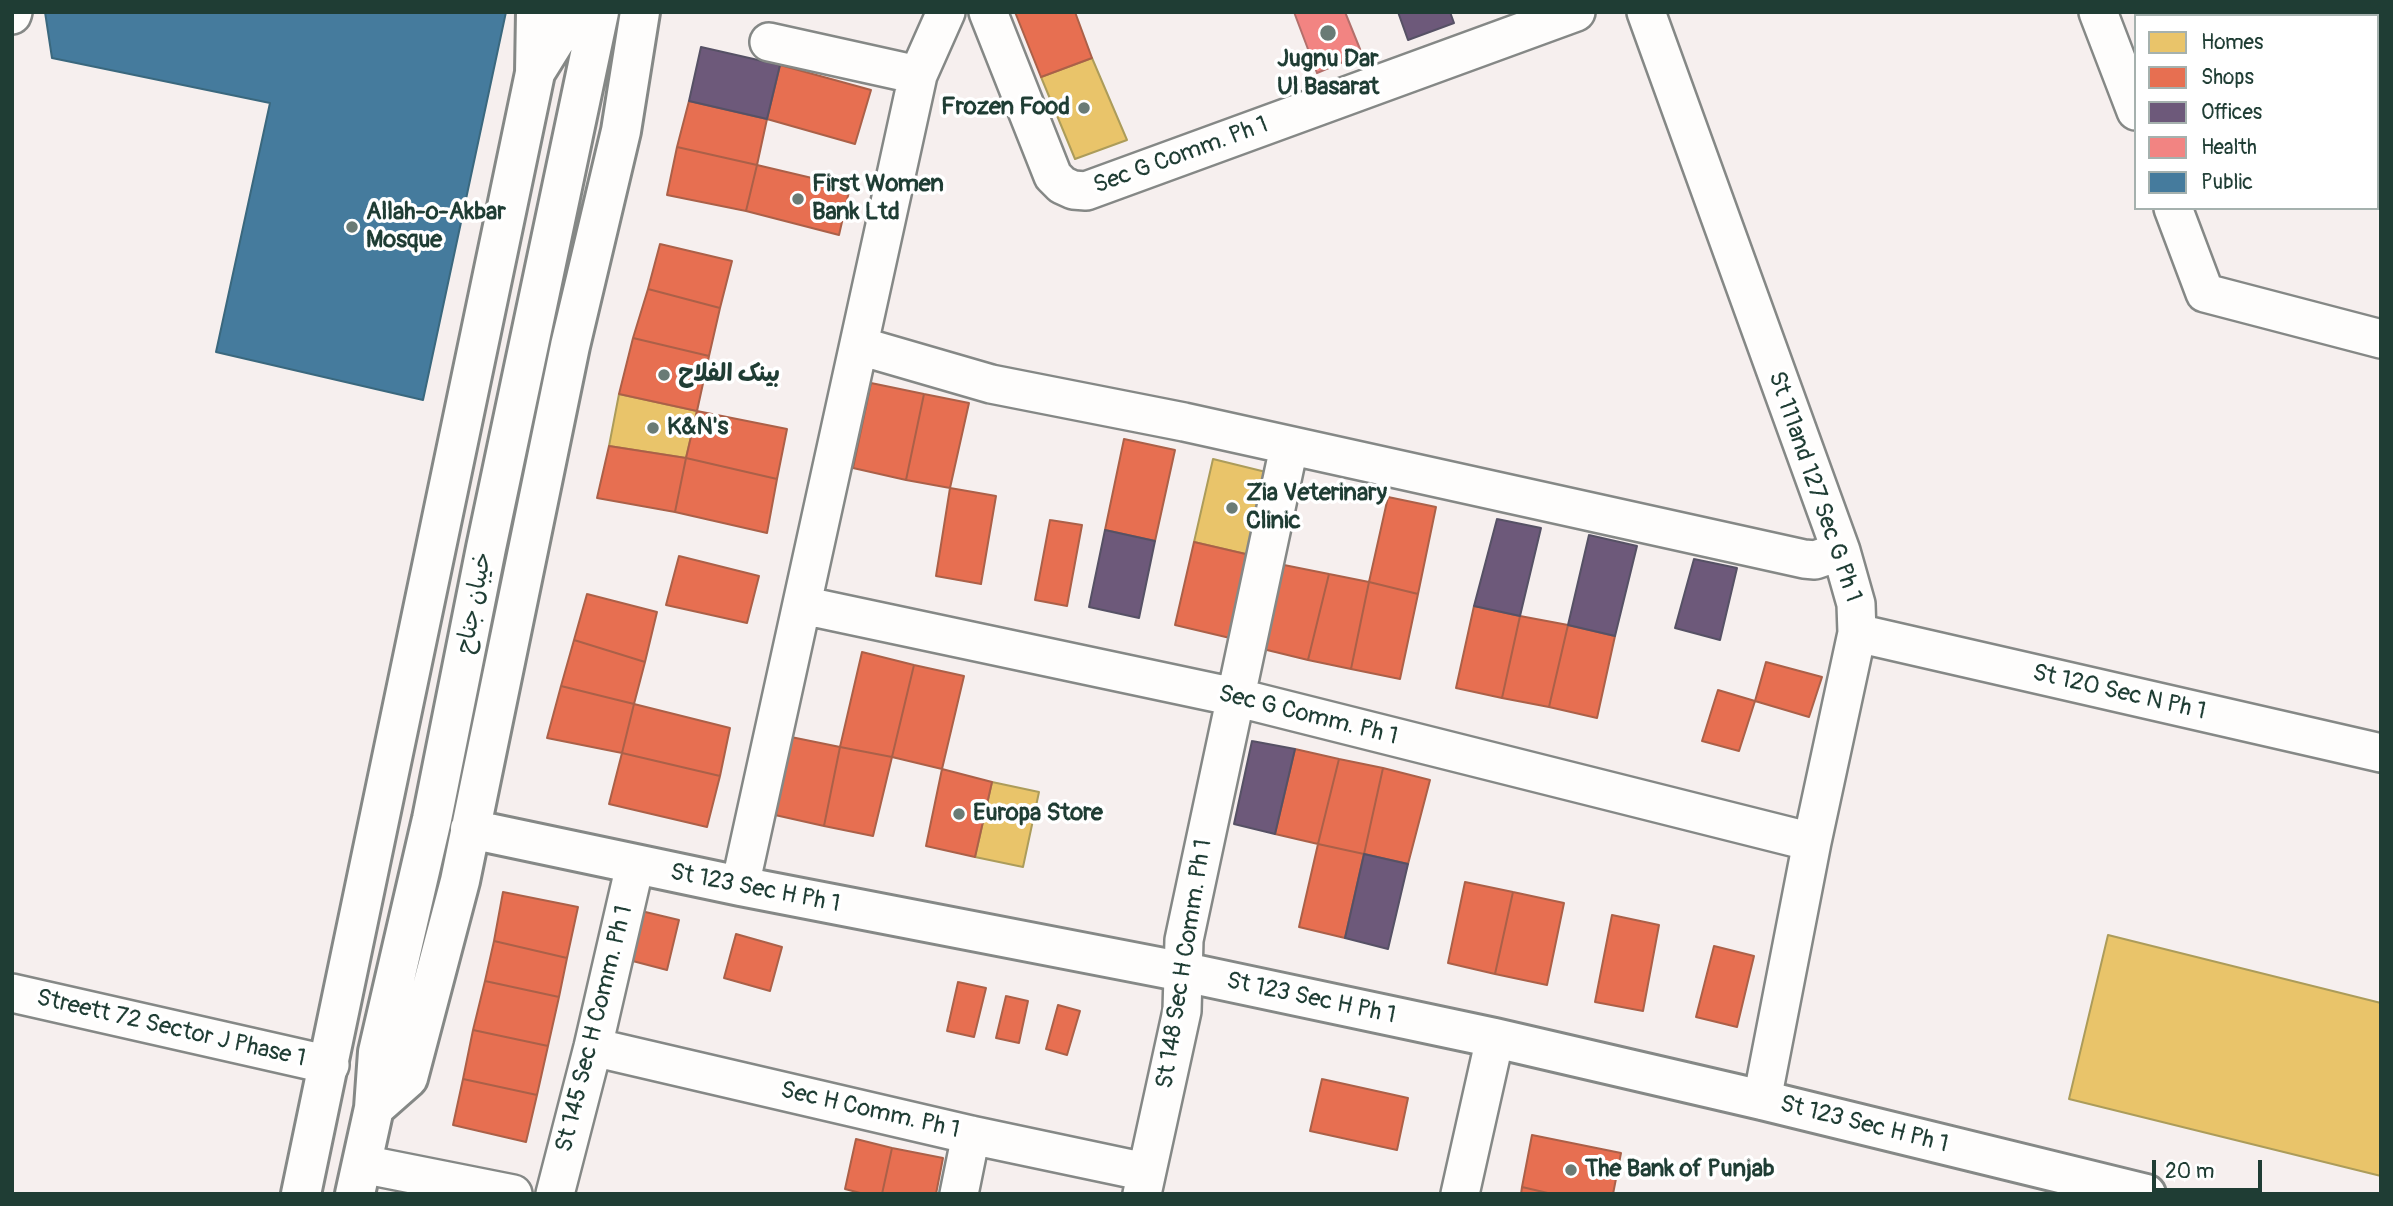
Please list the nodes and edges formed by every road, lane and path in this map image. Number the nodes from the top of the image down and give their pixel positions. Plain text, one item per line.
1 (537, 12) edge
2 (565, 12) edge
3 (600, 12) edge
4 (640, 12) edge
5 (946, 12) edge
6 (988, 12) edge
7 (1576, 12) edge
8 (1646, 12) edge
9 (2098, 12) edge
10 (769, 42) dead end
11 (535, 73) junction
12 (918, 75) junction
13 (2134, 106) edge
14 (2174, 210) edge
15 (2381, 339) edge
16 (860, 346) junction
17 (1289, 447) junction
18 (1841, 551) junction
19 (802, 605) junction
20 (1857, 633) junction
21 (1235, 697) junction
22 (2381, 752) edge
23 (470, 830) junction
24 (1812, 842) junction
25 (635, 865) junction
26 (740, 887) junction
27 (1184, 972) junction
28 (12, 993) edge
29 (1495, 1038) junction
30 (593, 1047) junction
31 (330, 1065) junction
32 (1762, 1100) junction
33 (374, 1108) junction
34 (971, 1135) junction
35 (359, 1179) edge
36 (1144, 1183) edge
37 (301, 1194) edge
38 (513, 1194) edge
39 (555, 1194) edge
40 (959, 1194) edge
41 (1460, 1194) edge
42 (2146, 1194) edge

1 - 11 street, خیبان جناح
2 - 11 street
3 - 33 street, خیبان جناح
4 - 23 street
5 - 12 street
6 - 7 street, Sec G Comm. Ph 1
8 - 18 street, St 111and 127 Sec G Ph 1
9 - 13 street
10 - 12 street
11 - 31 street, خیبان جناح
12 - 16 street
14 - 15 street
16 - 17 street
16 - 19 street
17 - 18 street
17 - 21 street, St 148 Sec H Comm. Ph 1
18 - 20 street, St 111and 127 Sec G Ph 1
19 - 21 street, Sec G Comm. Ph 1
19 - 26 street
20 - 22 street, St 120 Sec N Ph 1
20 - 24 street, St 111and 127 Sec G Ph 1
21 - 24 street, Sec G Comm. Ph 1
21 - 27 street, St 148 Sec H Comm. Ph 1
23 - 25 street, St 123 Sec H Ph 1
23 - 33 street
24 - 32 street, St 111and 127 Sec G Ph 1
25 - 26 street, St 123 Sec H Ph 1
25 - 30 street, St 145 Sec H Comm. Ph 1
26 - 27 street, St 123 Sec H Ph 1
27 - 29 street, St 123 Sec H Ph 1
27 - 36 street, St 148 Sec H Comm. Ph 1
28 - 31 street, Streett 72 Sector J Phase 1
29 - 32 street, St 123 Sec H Ph 1
29 - 41 street
30 - 34 street, Sec H Comm. Ph 1
30 - 39 street, St 145 Sec H Comm. Ph 1
31 - 37 street, خیبان جناح
32 - 42 street, St 123 Sec H Ph 1
33 - 35 street, خیبان جناح
34 - 36 street, Sec H Comm. Ph 1
34 - 40 street
35 - 38 street

